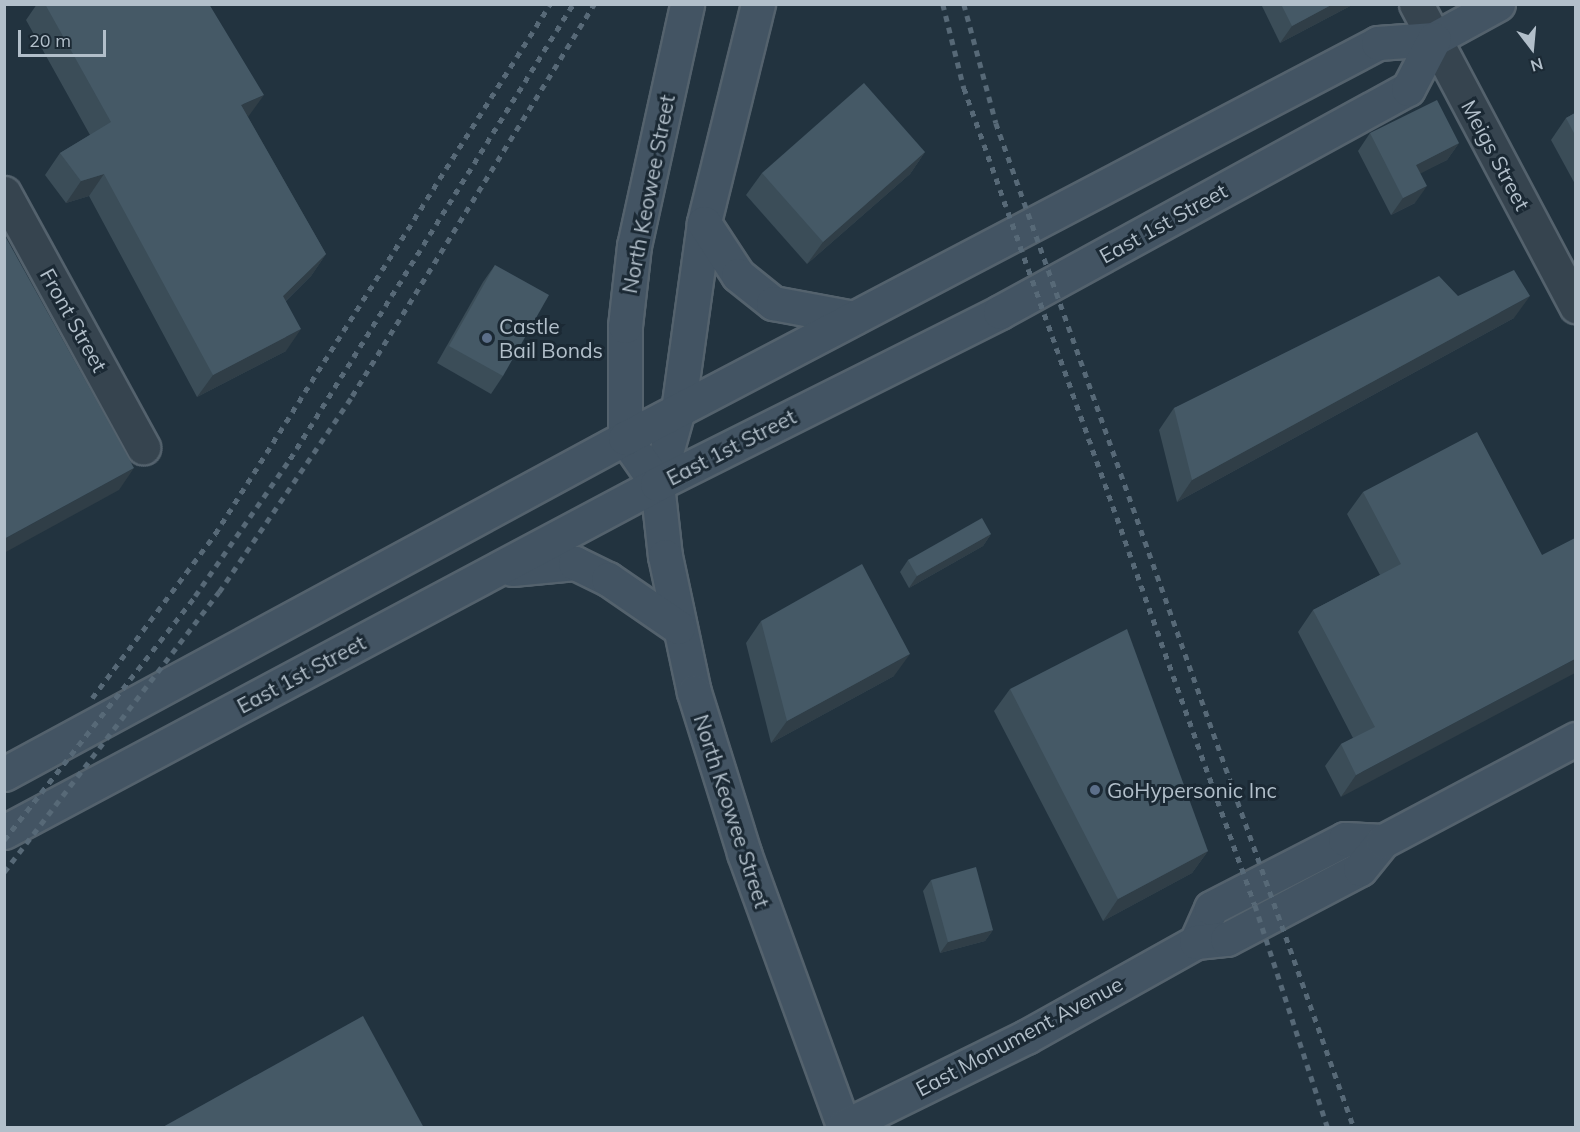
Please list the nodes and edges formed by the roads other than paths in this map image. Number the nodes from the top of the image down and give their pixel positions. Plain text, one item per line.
1 (687, 4) edge
2 (758, 4) edge
3 (1416, 4) edge
4 (1498, 4) edge
5 (1434, 39) junction
6 (4, 193) edge
7 (704, 223) junction
8 (1575, 306) edge
9 (854, 318) junction
10 (678, 411) junction
11 (625, 438) junction
12 (143, 447) dead end
13 (657, 484) junction
14 (493, 572) junction
15 (678, 627) junction
16 (1575, 739) edge
17 (4, 774) edge
18 (4, 832) edge
19 (843, 1127) edge

1 - 11 main road, North Keowee Street
2 - 7 main road, North Keowee Street
3 - 5 street, Meigs Street
4 - 5 main road
5 - 8 street, Meigs Street
5 - 9 main road
5 - 13 main road, East 1st Street
6 - 12 street, Front Street
7 - 9 main road
7 - 10 main road, North Keowee Street
9 - 10 main road
10 - 11 main road
10 - 13 main road, North Keowee Street
11 - 13 main road, North Keowee Street
11 - 17 main road
13 - 14 main road, East 1st Street
13 - 15 main road, North Keowee Street
14 - 15 main road
14 - 18 main road, East 1st Street
15 - 19 main road, North Keowee Street
16 - 19 main road, East Monument Avenue

